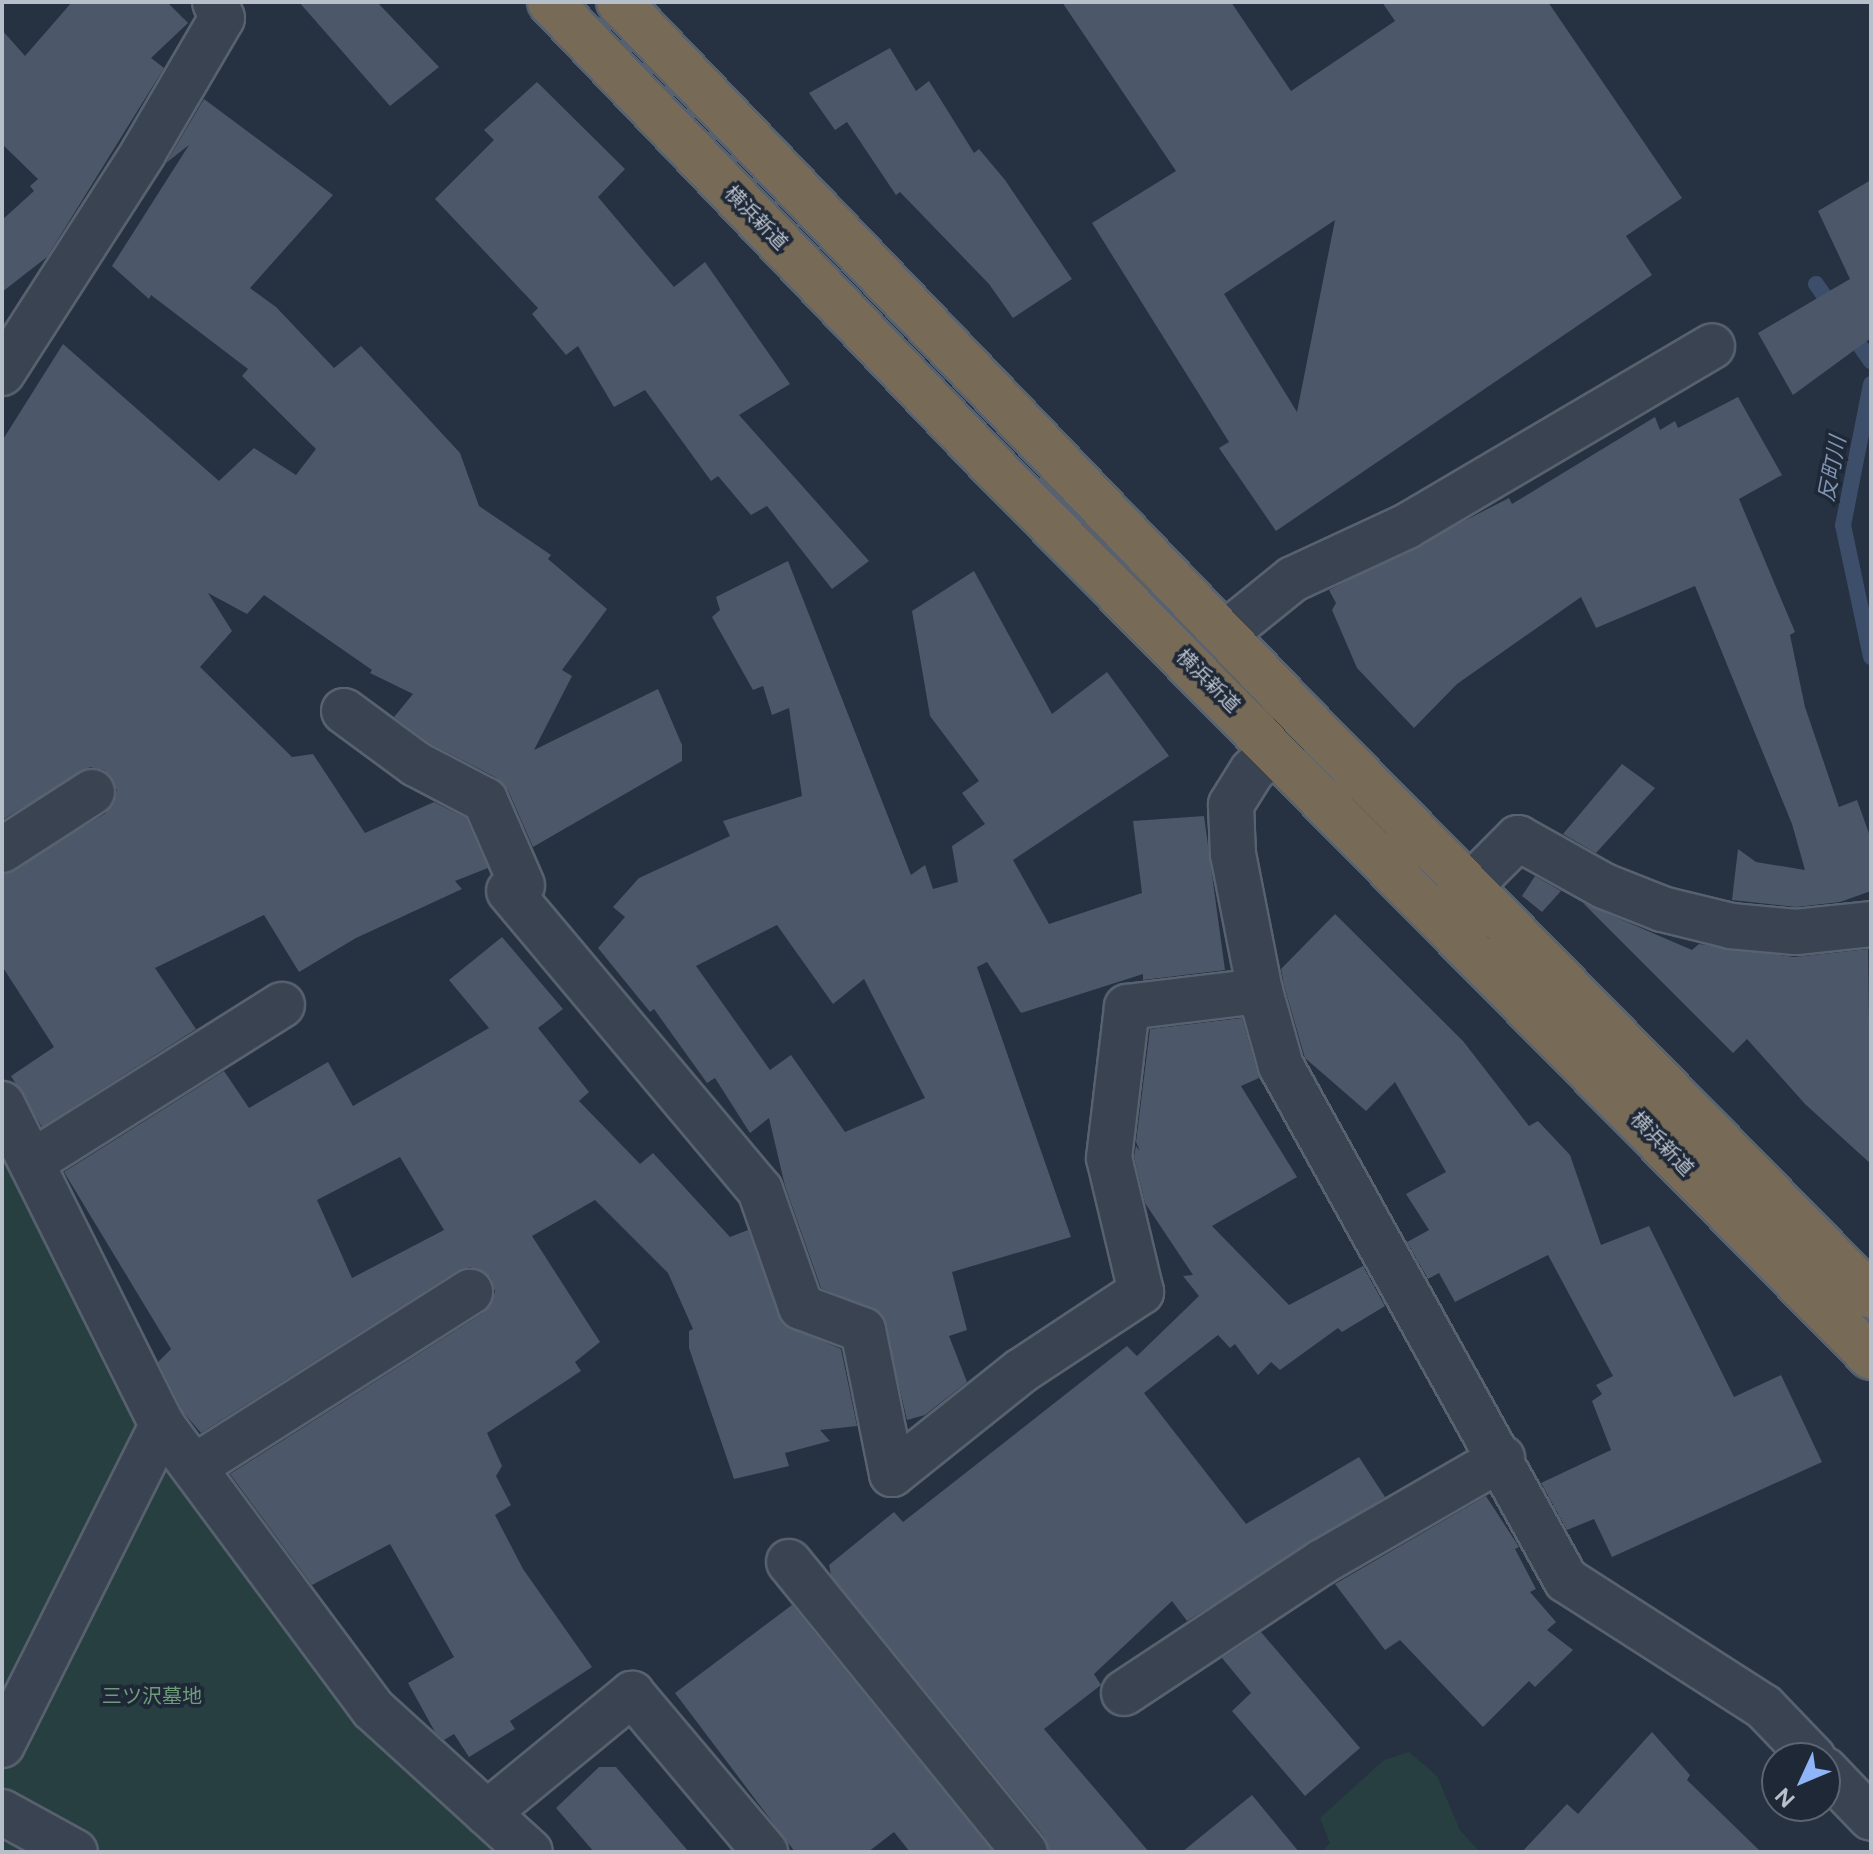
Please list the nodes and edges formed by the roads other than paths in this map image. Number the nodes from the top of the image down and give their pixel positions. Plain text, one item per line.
1 (215, 2) edge
2 (550, 2) edge
3 (619, 2) edge
4 (1712, 346) dead end
5 (2, 373) edge
6 (1226, 633) junction
7 (344, 711) dead end
8 (1290, 734) junction
9 (92, 792) dead end
10 (2, 850) edge
11 (1470, 886) junction
12 (1871, 924) edge
13 (1260, 991) junction
14 (282, 1005) dead end
15 (2, 1104) edge
16 (34, 1161) junction
17 (470, 1292) dead end
18 (1871, 1296) edge
19 (1871, 1357) edge
20 (162, 1425) junction
21 (1502, 1458) junction
22 (194, 1467) junction
23 (789, 1562) dead end
24 (1124, 1693) dead end
25 (1798, 1742) edge
26 (2, 1745) edge
27 (1841, 1787) edge
28 (2, 1812) edge
29 (487, 1813) junction
30 (1871, 1818) edge
31 (75, 1852) edge
32 (530, 1852) edge
33 (765, 1852) edge
34 (1025, 1852) edge

1 - 5 street
2 - 8 highway, 横浜新道
3 - 6 highway, 横浜新道
4 - 6 street
6 - 8 highway, 横浜新道
7 - 13 street
8 - 11 highway, 横浜新道
8 - 13 street
8 - 19 highway, 横浜新道
9 - 10 street
11 - 12 street
11 - 18 highway, 横浜新道
13 - 21 street
14 - 16 street
15 - 16 street
16 - 20 street
17 - 22 street
20 - 22 street
20 - 26 street
21 - 24 street
21 - 25 street
22 - 29 street
23 - 34 street
27 - 30 street
28 - 31 street
29 - 32 street
29 - 33 street

